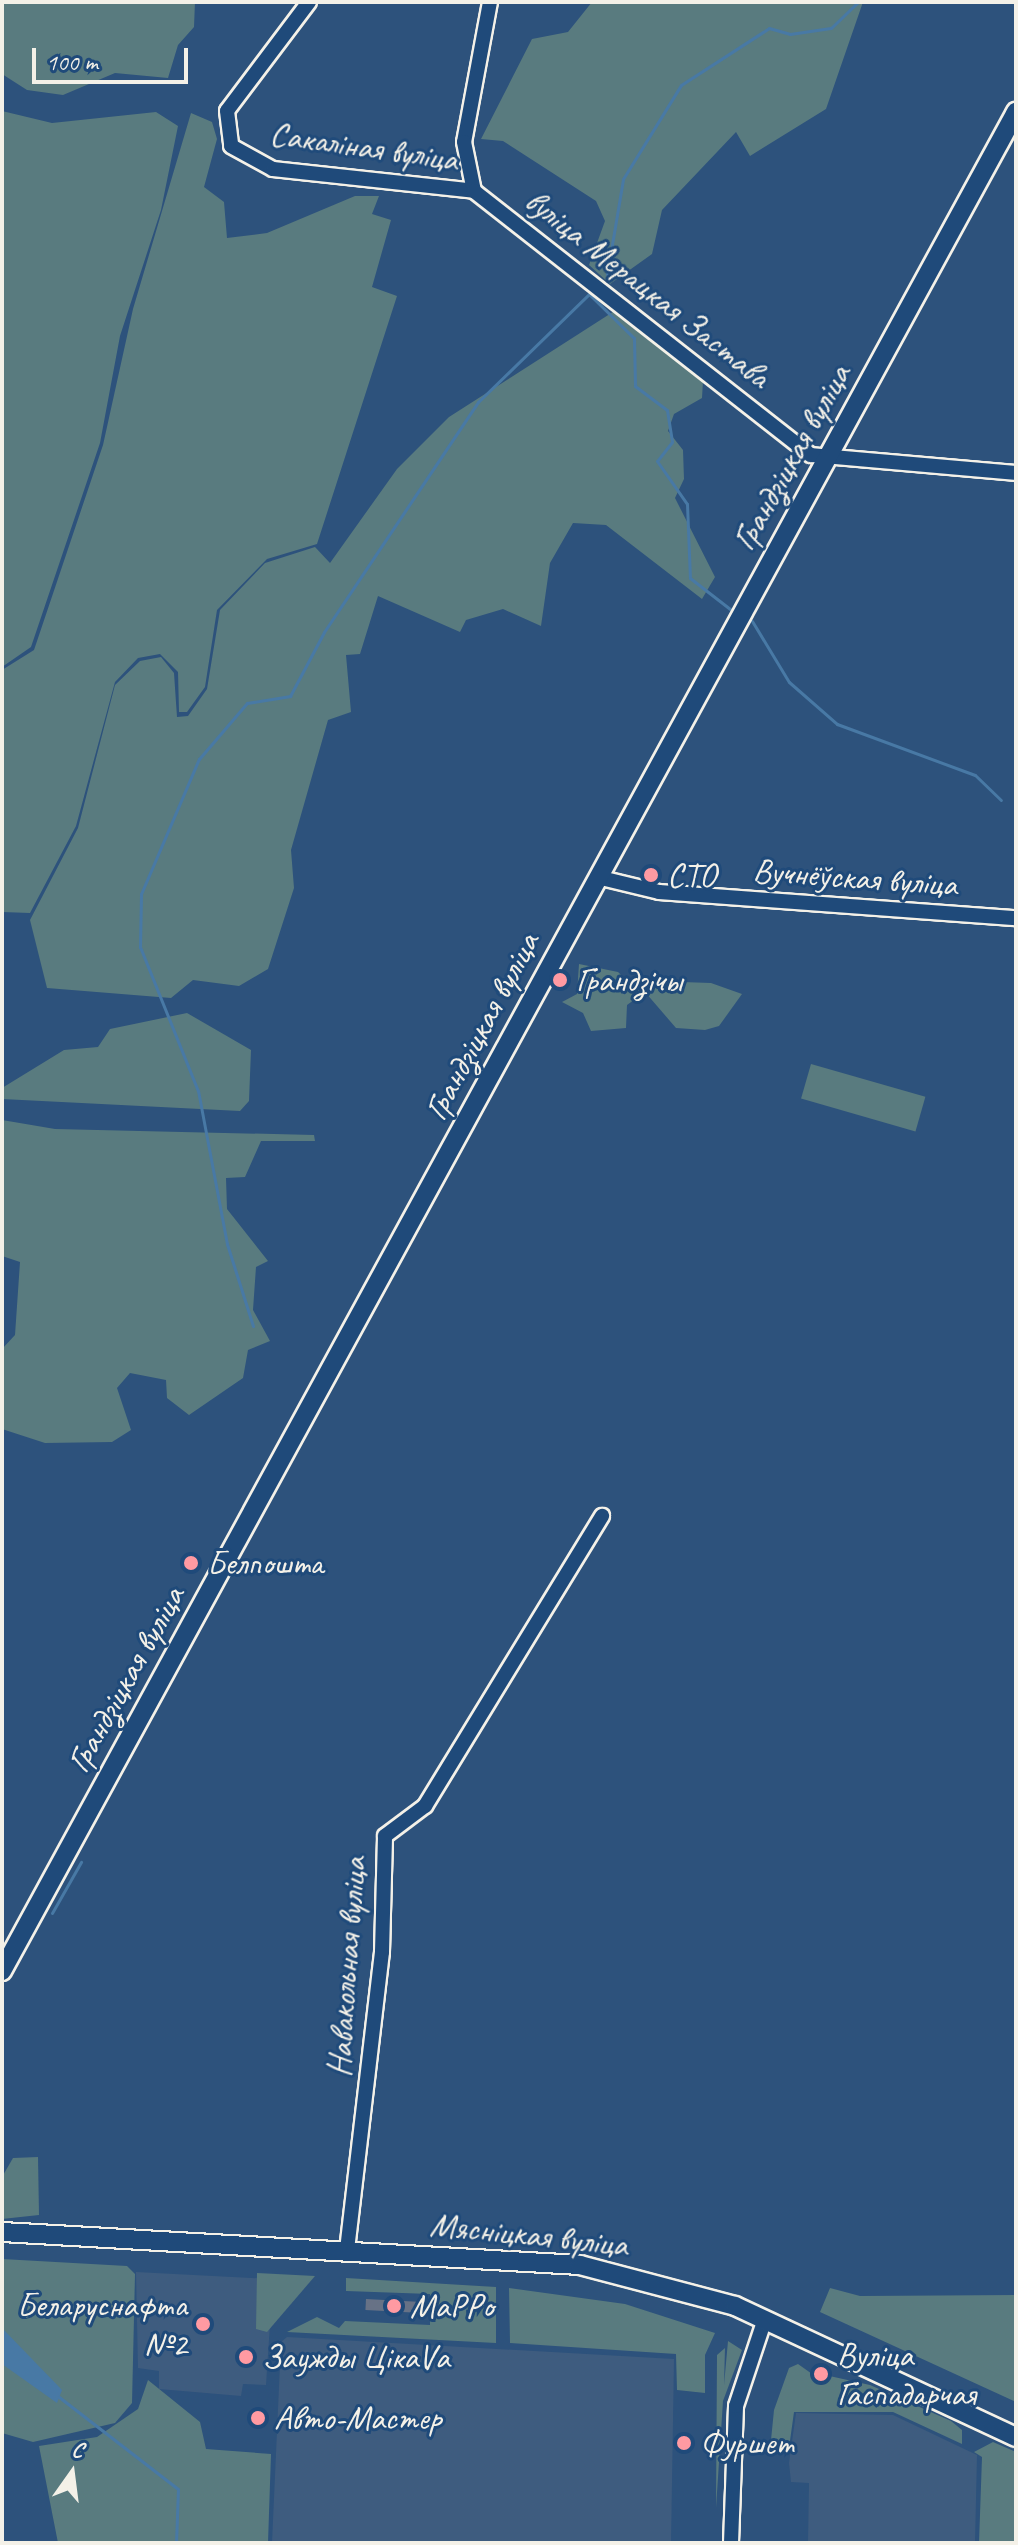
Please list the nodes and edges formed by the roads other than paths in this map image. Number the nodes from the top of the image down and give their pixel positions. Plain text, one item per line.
1 (309, 2) edge
2 (490, 2) edge
3 (1016, 112) edge
4 (474, 191) junction
5 (825, 461) junction
6 (1016, 473) edge
7 (597, 877) junction
8 (1016, 918) edge
9 (602, 1516) dead end
10 (2, 1971) edge
11 (2, 2232) edge
12 (347, 2250) junction
13 (765, 2319) junction
14 (1016, 2437) edge
15 (731, 2543) edge

1 - 4 street, Сакаліная вуліца
2 - 4 street, вуліца Мерацкая Застава
3 - 5 main road, Грандзіцкая вуліца
4 - 5 street, вуліца Мерацкая Застава
5 - 6 street
5 - 7 main road, Грандзіцкая вуліца
7 - 8 street, Вучнёўская вуліца
7 - 10 main road, Грандзіцкая вуліца
9 - 12 street, Навакольная вуліца
11 - 12 main road, Мясніцкая вуліца
12 - 13 main road, Мясніцкая вуліца
13 - 14 main road, Мясніцкая вуліца
13 - 15 street

